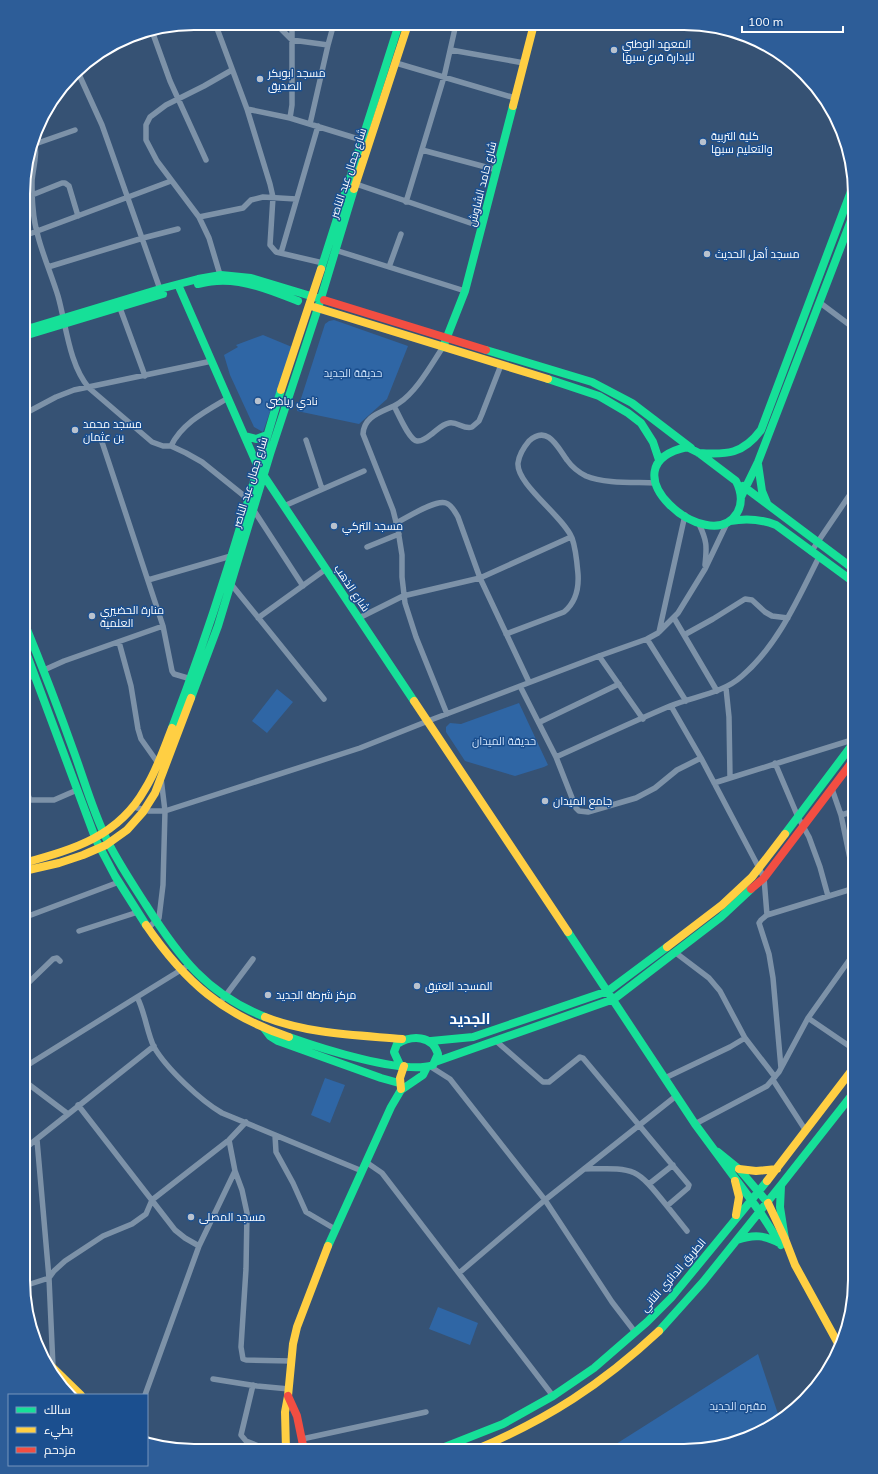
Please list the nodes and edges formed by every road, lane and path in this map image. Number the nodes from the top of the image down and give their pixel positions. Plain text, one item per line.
1 (218, 30) edge
2 (282, 30) edge
3 (292, 30) edge
4 (332, 30) edge
5 (397, 30) edge
6 (406, 30) edge
7 (455, 30) edge
8 (532, 30) edge
9 (154, 35) edge
10 (292, 40) junction
11 (328, 46) junction
12 (450, 50) junction
13 (396, 63) junction
14 (524, 63) junction
15 (232, 70) junction
16 (80, 77) edge
17 (444, 77) junction
18 (177, 98) junction
19 (515, 98) junction
20 (247, 109) junction
21 (290, 118) junction
22 (310, 124) junction
23 (318, 126) junction
24 (75, 130) dead end
25 (39, 141) edge
26 (366, 141) junction
27 (422, 150) junction
28 (35, 156) edge
29 (206, 160) dead end
30 (497, 170) junction
31 (32, 181) joint
32 (171, 181) junction
33 (356, 184) junction
34 (32, 194) junction
35 (128, 197) junction
36 (273, 197) junction
37 (296, 199) junction
38 (848, 199) edge
39 (406, 202) junction
40 (78, 216) junction
41 (199, 217) junction
42 (482, 227) junction
43 (848, 228) edge
44 (178, 229) dead end
45 (37, 231) junction
46 (30, 234) edge
47 (401, 234) dead end
48 (142, 238) junction
49 (336, 250) junction
50 (280, 253) junction
51 (323, 263) junction
52 (48, 267) junction
53 (389, 267) junction
54 (221, 278) junction
55 (180, 289) junction
56 (161, 291) junction
57 (465, 291) junction
58 (312, 296) junction
59 (321, 299) junction
60 (819, 302) junction
61 (314, 307) junction
62 (120, 308) junction
63 (63, 321) junction
64 (848, 324) edge
65 (30, 328) edge
66 (30, 334) edge
67 (448, 338) junction
68 (444, 347) junction
69 (212, 361) junction
70 (501, 365) junction
71 (145, 376) junction
72 (89, 388) junction
73 (228, 398) junction
74 (394, 406) junction
75 (30, 411) edge
76 (267, 435) junction
77 (245, 436) junction
78 (306, 440) dead end
79 (102, 442) dead end
80 (171, 446) junction
81 (691, 448) junction
82 (700, 453) junction
83 (659, 460) junction
84 (758, 462) junction
85 (258, 467) junction
86 (364, 471) dead end
87 (264, 475) junction
88 (736, 481) junction
89 (655, 483) junction
90 (747, 488) junction
91 (322, 489) junction
92 (741, 497) junction
93 (848, 497) edge
94 (248, 499) junction
95 (767, 504) junction
96 (284, 506) junction
97 (253, 509) junction
98 (685, 516) junction
99 (729, 522) junction
100 (396, 523) junction
101 (699, 524) junction
102 (399, 534) junction
103 (571, 537) junction
104 (818, 542) junction
105 (367, 547) dead end
106 (811, 552) junction
107 (232, 556) junction
108 (819, 557) junction
109 (848, 565) edge
110 (326, 569) junction
111 (705, 569) junction
112 (480, 578) junction
113 (848, 578) edge
114 (148, 580) junction
115 (231, 584) junction
116 (303, 586) junction
117 (403, 596) junction
118 (258, 618) junction
119 (359, 618) junction
120 (674, 618) junction
121 (788, 618) junction
122 (163, 626) junction
123 (658, 633) junction
124 (506, 634) junction
125 (684, 635) junction
126 (30, 636) edge
127 (647, 639) junction
128 (119, 642) junction
129 (599, 656) junction
130 (30, 664) edge
131 (44, 670) junction
132 (34, 675) junction
133 (30, 677) edge
134 (191, 679) junction
135 (529, 682) junction
136 (619, 684) junction
137 (520, 686) junction
138 (726, 688) junction
139 (717, 691) junction
140 (324, 700) dead end
141 (686, 701) junction
142 (671, 706) junction
143 (447, 714) junction
144 (643, 719) junction
145 (428, 721) junction
146 (540, 722) junction
147 (848, 742) edge
148 (848, 749) edge
149 (556, 757) junction
150 (701, 758) junction
151 (158, 763) junction
152 (775, 763) junction
153 (848, 767) edge
154 (730, 777) junction
155 (161, 778) junction
156 (714, 783) junction
157 (832, 789) junction
158 (77, 790) junction
159 (30, 800) edge
160 (134, 807) junction
161 (144, 810) junction
162 (165, 811) junction
163 (848, 813) edge
164 (841, 815) junction
165 (798, 816) junction
166 (803, 826) junction
167 (105, 834) junction
168 (96, 839) junction
169 (109, 844) junction
170 (100, 849) junction
171 (848, 850) edge
172 (30, 861) edge
173 (759, 868) junction
174 (30, 869) edge
175 (764, 878) junction
176 (119, 882) junction
177 (848, 890) edge
178 (828, 896) junction
179 (138, 912) junction
180 (767, 915) junction
181 (30, 916) edge
182 (156, 922) junction
183 (148, 928) junction
184 (79, 931) dead end
185 (676, 953) junction
186 (252, 959) dead end
187 (60, 961) dead end
188 (848, 962) edge
189 (189, 965) junction
190 (180, 971) junction
191 (30, 981) edge
192 (608, 991) junction
193 (225, 996) junction
194 (137, 997) junction
195 (614, 999) junction
196 (219, 1004) junction
197 (808, 1018) junction
198 (264, 1028) junction
199 (745, 1038) junction
200 (402, 1039) junction
201 (432, 1041) junction
202 (496, 1041) junction
203 (848, 1045) edge
204 (154, 1046) junction
205 (30, 1064) edge
206 (431, 1065) junction
207 (402, 1066) junction
208 (781, 1068) junction
209 (664, 1078) junction
210 (774, 1079) junction
211 (848, 1083) edge
212 (30, 1085) edge
213 (400, 1087) junction
214 (676, 1096) junction
215 (848, 1100) edge
216 (78, 1105) junction
217 (68, 1114) junction
218 (246, 1122) junction
219 (695, 1124) junction
220 (640, 1125) junction
221 (806, 1131) junction
222 (275, 1135) junction
223 (37, 1140) junction
224 (229, 1140) junction
225 (30, 1145) edge
226 (366, 1162) junction
227 (673, 1165) junction
228 (777, 1169) junction
229 (584, 1170) junction
230 (235, 1171) junction
231 (362, 1171) junction
232 (736, 1172) junction
233 (649, 1184) junction
234 (781, 1185) junction
235 (758, 1191) junction
236 (152, 1200) junction
237 (545, 1200) junction
238 (751, 1200) junction
239 (768, 1203) junction
240 (667, 1206) junction
241 (760, 1212) junction
242 (735, 1218) junction
243 (335, 1229) junction
244 (686, 1232) dead end
245 (736, 1240) junction
246 (783, 1241) junction
247 (199, 1246) junction
248 (459, 1273) junction
249 (49, 1278) junction
250 (30, 1284) edge
251 (635, 1332) junction
252 (837, 1341) edge
253 (291, 1361) junction
254 (53, 1363) edge
255 (60, 1374) edge
256 (213, 1379) dead end
257 (253, 1385) junction
258 (289, 1392) junction
259 (80, 1394) edge
260 (145, 1394) edge
261 (553, 1396) junction
262 (426, 1412) dead end
263 (302, 1439) junction
264 (253, 1444) edge
265 (286, 1444) edge
266 (303, 1444) edge
267 (452, 1444) edge
268 (489, 1444) edge

1 - 15 street
2 - 10 street
3 - 10 street
4 - 11 street
5 - 26 main road, شارع جمال عبد الناصر
6 - 13 main road, شارع جمال عبد الناصر
7 - 12 street
8 - 14 main road, شارع حامد الشاوش
9 - 18 street
10 - 11 street
10 - 21 street
11 - 22 street
12 - 14 street
12 - 17 street
13 - 17 street
13 - 26 main road, شارع جمال عبد الناصر
14 - 19 main road, شارع حامد الشاوش
15 - 18 street
15 - 20 street
16 - 35 street
17 - 19 street
17 - 27 street
18 - 29 street
18 - 32 street
19 - 30 main road, شارع حامد الشاوش
20 - 21 street
20 - 36 street
21 - 22 street
22 - 23 street
23 - 26 street
23 - 37 street
24 - 25 street
26 - 33 main road, شارع جمال عبد الناصر
26 - 51 main road, شارع جمال عبد الناصر
27 - 30 street
27 - 39 street
28 - 31 street
30 - 42 main road, شارع حامد الشاوش
31 - 34 street
32 - 35 street
32 - 41 street
33 - 39 street
33 - 49 main road, شارع جمال عبد الناصر
34 - 40 street
34 - 45 street
35 - 40 street
35 - 48 street
36 - 37 street
36 - 41 street
36 - 50 street
37 - 50 street
38 - 82 main road
39 - 42 street
40 - 45 street
41 - 54 street
42 - 57 main road, شارع حامد الشاوش
43 - 60 main road
44 - 48 street
45 - 46 street
45 - 52 street
47 - 53 street
48 - 52 street
48 - 56 street
49 - 53 street
49 - 59 main road, شارع جمال عبد الناصر
50 - 51 street
51 - 58 main road, شارع جمال عبد الناصر
52 - 63 street
53 - 57 street
54 - 55 main road
54 - 56 main road
54 - 58 main road
54 - 61 main road
55 - 56 main road
55 - 69 main road, شارع الذهب
56 - 62 main road
56 - 63 main road
57 - 67 main road, شارع حامد الشاوش
58 - 59 main road
58 - 61 main road, شارع جمال عبد الناصر
59 - 61 main road, شارع جمال عبد الناصر
59 - 67 main road
60 - 64 street
60 - 84 main road
61 - 68 main road
61 - 76 main road, شارع جمال عبد الناصر
61 - 87 main road, شارع جمال عبد الناصر
62 - 63 main road
62 - 71 street
63 - 65 main road
63 - 66 main road
63 - 72 street
67 - 68 main road, شارع حامد الشاوش
67 - 81 main road
68 - 70 main road
68 - 74 street
69 - 71 street
69 - 73 main road, شارع الذهب
70 - 74 street
70 - 83 main road
71 - 72 street
72 - 75 street
72 - 80 street
73 - 77 main road, شارع الذهب
73 - 80 street
74 - 100 street
76 - 77 main road
76 - 85 main road, شارع جمال عبد الناصر
77 - 85 main road, شارع الذهب
78 - 91 street
79 - 114 street
80 - 94 street
81 - 82 main road
81 - 83 main road
82 - 88 main road
83 - 89 main road
84 - 90 main road
84 - 95 main road
85 - 87 main road, شارع الذهب
85 - 94 main road, شارع جمال عبد الناصر
86 - 91 street
87 - 96 main road, شارع الذهب
87 - 97 main road, شارع جمال عبد الناصر
88 - 90 main road
88 - 92 main road
89 - 98 main road
89 - 103 street
90 - 92 main road
90 - 95 main road
91 - 96 street
92 - 99 main road
93 - 104 street
94 - 107 main road, شارع جمال عبد الناصر
95 - 104 main road
96 - 110 main road, شارع الذهب
97 - 115 main road, شارع جمال عبد الناصر
97 - 116 street
98 - 101 main road
98 - 123 street
99 - 101 main road
99 - 106 main road
99 - 111 street
100 - 102 street
100 - 112 street
101 - 111 street
102 - 105 street
102 - 117 street
103 - 112 street
103 - 124 street
104 - 106 street
104 - 109 main road
106 - 108 main road
107 - 114 street
107 - 134 main road, شارع جمال عبد الناصر
108 - 113 main road
108 - 121 street
110 - 116 street
110 - 119 main road, شارع الذهب
111 - 120 street
112 - 117 street
112 - 124 street
114 - 122 street
115 - 118 street
115 - 155 main road, شارع جمال عبد الناصر
116 - 118 street
117 - 119 street
117 - 143 street
118 - 140 street
119 - 145 main road, شارع الذهب
120 - 123 street
120 - 125 street
121 - 125 street
121 - 138 street
122 - 128 street
122 - 134 street
123 - 127 street
124 - 135 street
125 - 139 street
126 - 131 main road
127 - 129 street
127 - 141 street
128 - 131 street
128 - 151 street
129 - 135 street
129 - 136 street
130 - 132 main road
131 - 167 main road
132 - 133 street
132 - 158 main road
134 - 151 main road, شارع جمال عبد الناصر
135 - 137 street
136 - 144 street
136 - 146 street
137 - 143 street
137 - 146 street
138 - 139 street
138 - 154 street
139 - 141 street
141 - 142 street
142 - 144 street
142 - 150 street
143 - 145 street
144 - 149 street
145 - 162 street
145 - 192 main road, شارع الذهب
146 - 149 street
147 - 152 street
148 - 165 main road
149 - 150 street
150 - 156 street
151 - 160 main road, شارع جمال عبد الناصر
152 - 154 street
152 - 165 street
153 - 157 main road
154 - 156 street
155 - 161 main road, شارع جمال عبد الناصر
155 - 162 street
156 - 173 street
157 - 164 street
157 - 166 main road
158 - 159 street
158 - 168 main road
160 - 161 street
160 - 167 main road, شارع جمال عبد الناصر
161 - 162 street
161 - 169 main road, شارع جمال عبد الناصر
162 - 182 street
163 - 164 street
164 - 171 street
165 - 166 street
165 - 173 main road
166 - 175 main road
166 - 178 street
167 - 168 main road, شارع جمال عبد الناصر
167 - 169 main road
168 - 170 main road
168 - 172 main road, شارع جمال عبد الناصر
169 - 170 main road, شارع جمال عبد الناصر
169 - 182 main road
170 - 174 main road, شارع جمال عبد الناصر
170 - 176 main road
173 - 175 street
173 - 192 main road
175 - 180 street
175 - 185 main road
176 - 179 main road
176 - 181 street
177 - 178 street
178 - 180 street
179 - 183 main road
179 - 184 street
180 - 208 street
182 - 183 street
182 - 189 main road
183 - 190 main road
185 - 195 main road
185 - 199 street
186 - 193 street
187 - 191 street
188 - 197 street
189 - 190 street
189 - 193 main road
190 - 194 street
190 - 196 main road
192 - 195 main road, شارع الذهب
192 - 201 main road
193 - 196 street
193 - 200 main road
194 - 204 street
194 - 205 street
195 - 202 main road
195 - 209 main road, شارع الذهب
196 - 198 main road
197 - 203 street
197 - 208 street
198 - 207 main road
198 - 213 main road
199 - 209 street
199 - 210 street
200 - 201 main road
200 - 207 main road
201 - 206 main road
202 - 206 main road
202 - 220 street
204 - 216 street
204 - 218 street
206 - 207 main road
206 - 213 main road
206 - 237 street
207 - 213 main road
208 - 210 street
209 - 214 main road, شارع الذهب
210 - 219 street
210 - 221 street
211 - 221 main road, الطريق الدائري الثاني
212 - 217 street
213 - 226 main road
214 - 219 main road, شارع الذهب
214 - 220 street
215 - 234 main road
216 - 217 street
216 - 236 street
217 - 223 street
218 - 222 street
218 - 224 street
219 - 232 main road, شارع الذهب
220 - 227 street
220 - 229 street
221 - 228 main road, الطريق الدائري الثاني
222 - 231 street
222 - 243 street
223 - 225 street
223 - 249 street
224 - 230 street
224 - 236 street
226 - 231 main road
226 - 248 street
227 - 233 street
227 - 240 street
228 - 232 main road
228 - 235 main road, الطريق الدائري الثاني
229 - 233 street
229 - 237 street
230 - 247 street
230 - 253 street
231 - 243 main road
232 - 235 main road
232 - 238 main road
232 - 242 main road
233 - 240 street
234 - 239 main road
234 - 246 main road
235 - 238 main road, الطريق الدائري الثاني
235 - 239 main road
236 - 247 street
236 - 249 street
237 - 248 street
237 - 251 street
238 - 241 main road
238 - 242 main road, الطريق الدائري الثاني
239 - 241 main road
239 - 246 main road
240 - 244 street
241 - 245 main road
241 - 246 main road
242 - 251 main road, الطريق الدائري الثاني
243 - 253 main road
245 - 246 main road
245 - 268 main road
246 - 252 main road
247 - 260 street
248 - 261 street
249 - 250 street
249 - 254 street
251 - 261 main road, الطريق الدائري الثاني
253 - 258 main road
255 - 259 main road
256 - 257 street
257 - 258 street
257 - 264 street
258 - 263 main road
258 - 265 main road
261 - 267 main road, الطريق الدائري الثاني
262 - 263 street
263 - 266 main road

